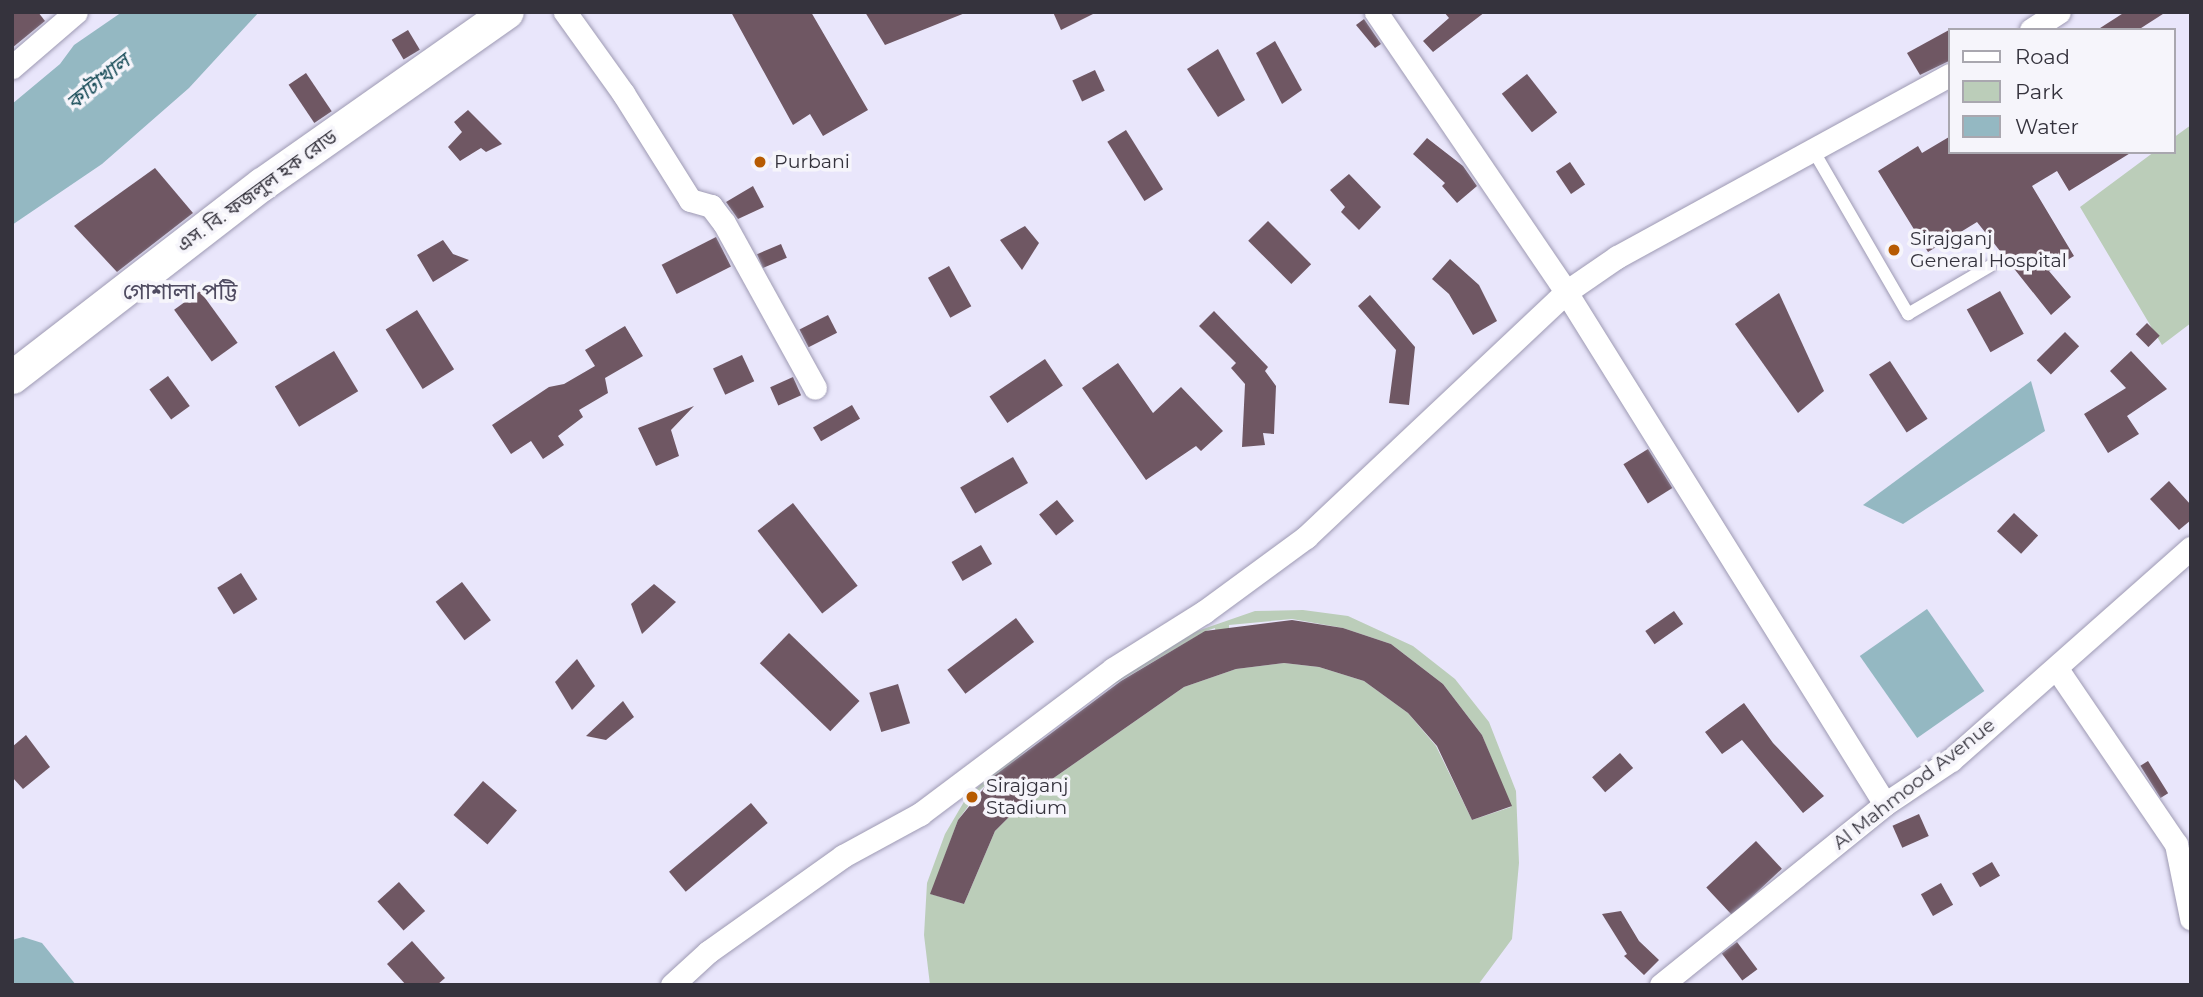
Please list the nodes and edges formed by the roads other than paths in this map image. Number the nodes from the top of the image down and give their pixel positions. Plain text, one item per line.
1 (507, 12) edge
2 (565, 12) edge
3 (1376, 12) edge
4 (2059, 12) edge
5 (63, 16) edge
6 (2034, 28) edge
7 (12, 67) edge
8 (1948, 76) edge
9 (1813, 150) junction
10 (1990, 266) dead end
11 (1566, 292) junction
12 (12, 377) edge
13 (815, 388) dead end
14 (2191, 548) edge
15 (2057, 669) junction
16 (1885, 804) junction
17 (2191, 918) edge
18 (672, 985) edge
19 (1661, 985) edge

1 - 12 main road, এস. বি. ফজলুল হক রোড
2 - 13 street
3 - 11 street
4 - 6 street
5 - 7 street
8 - 9 street
9 - 10 lane
9 - 11 street
11 - 16 street
11 - 18 street
14 - 15 street, Al Mahmood Avenue
15 - 16 street, Al Mahmood Avenue
15 - 17 street
16 - 19 street, Al Mahmood Avenue

